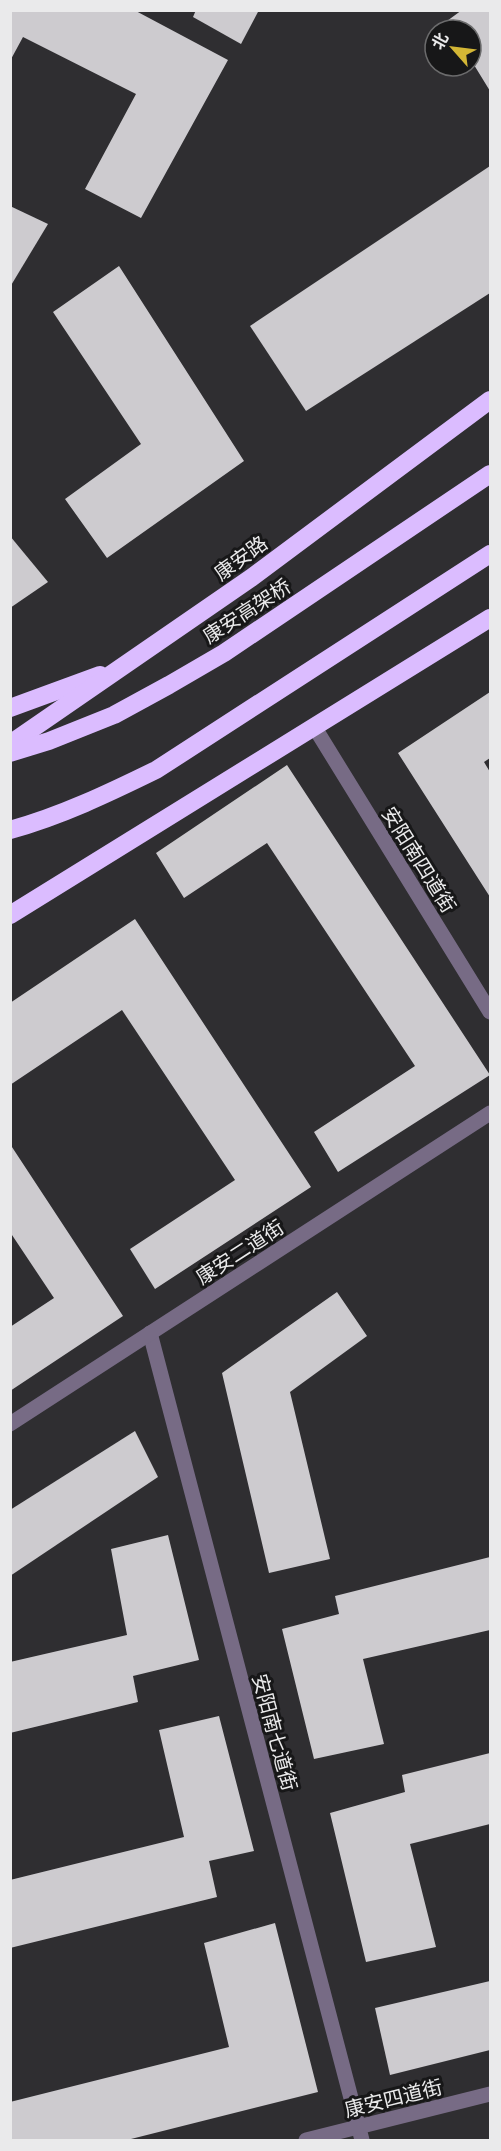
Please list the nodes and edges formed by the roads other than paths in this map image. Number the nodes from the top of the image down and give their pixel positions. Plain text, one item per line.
1 (490, 400) edge
2 (490, 474) edge
3 (490, 554) edge
4 (490, 618) edge
5 (124, 666) junction
6 (10, 708) edge
7 (315, 728) junction
8 (10, 744) edge
9 (10, 753) edge
10 (10, 830) edge
11 (10, 915) edge
12 (490, 1012) edge
13 (490, 1113) edge
14 (150, 1334) junction
15 (10, 1424) edge
16 (490, 2094) edge
17 (360, 2134) edge
18 (306, 2140) edge

1 - 5 highway, 康安路
2 - 9 highway, 康安高架桥
3 - 10 highway
4 - 7 highway
5 - 6 highway
5 - 8 highway, 康安路
7 - 11 highway
7 - 12 street, 安阳南四道街
13 - 14 street, 康安二道街
14 - 15 street, 康安二道街
14 - 17 street, 安阳南七道街
16 - 17 street, 康安四道街
17 - 18 street, 康安四道街

